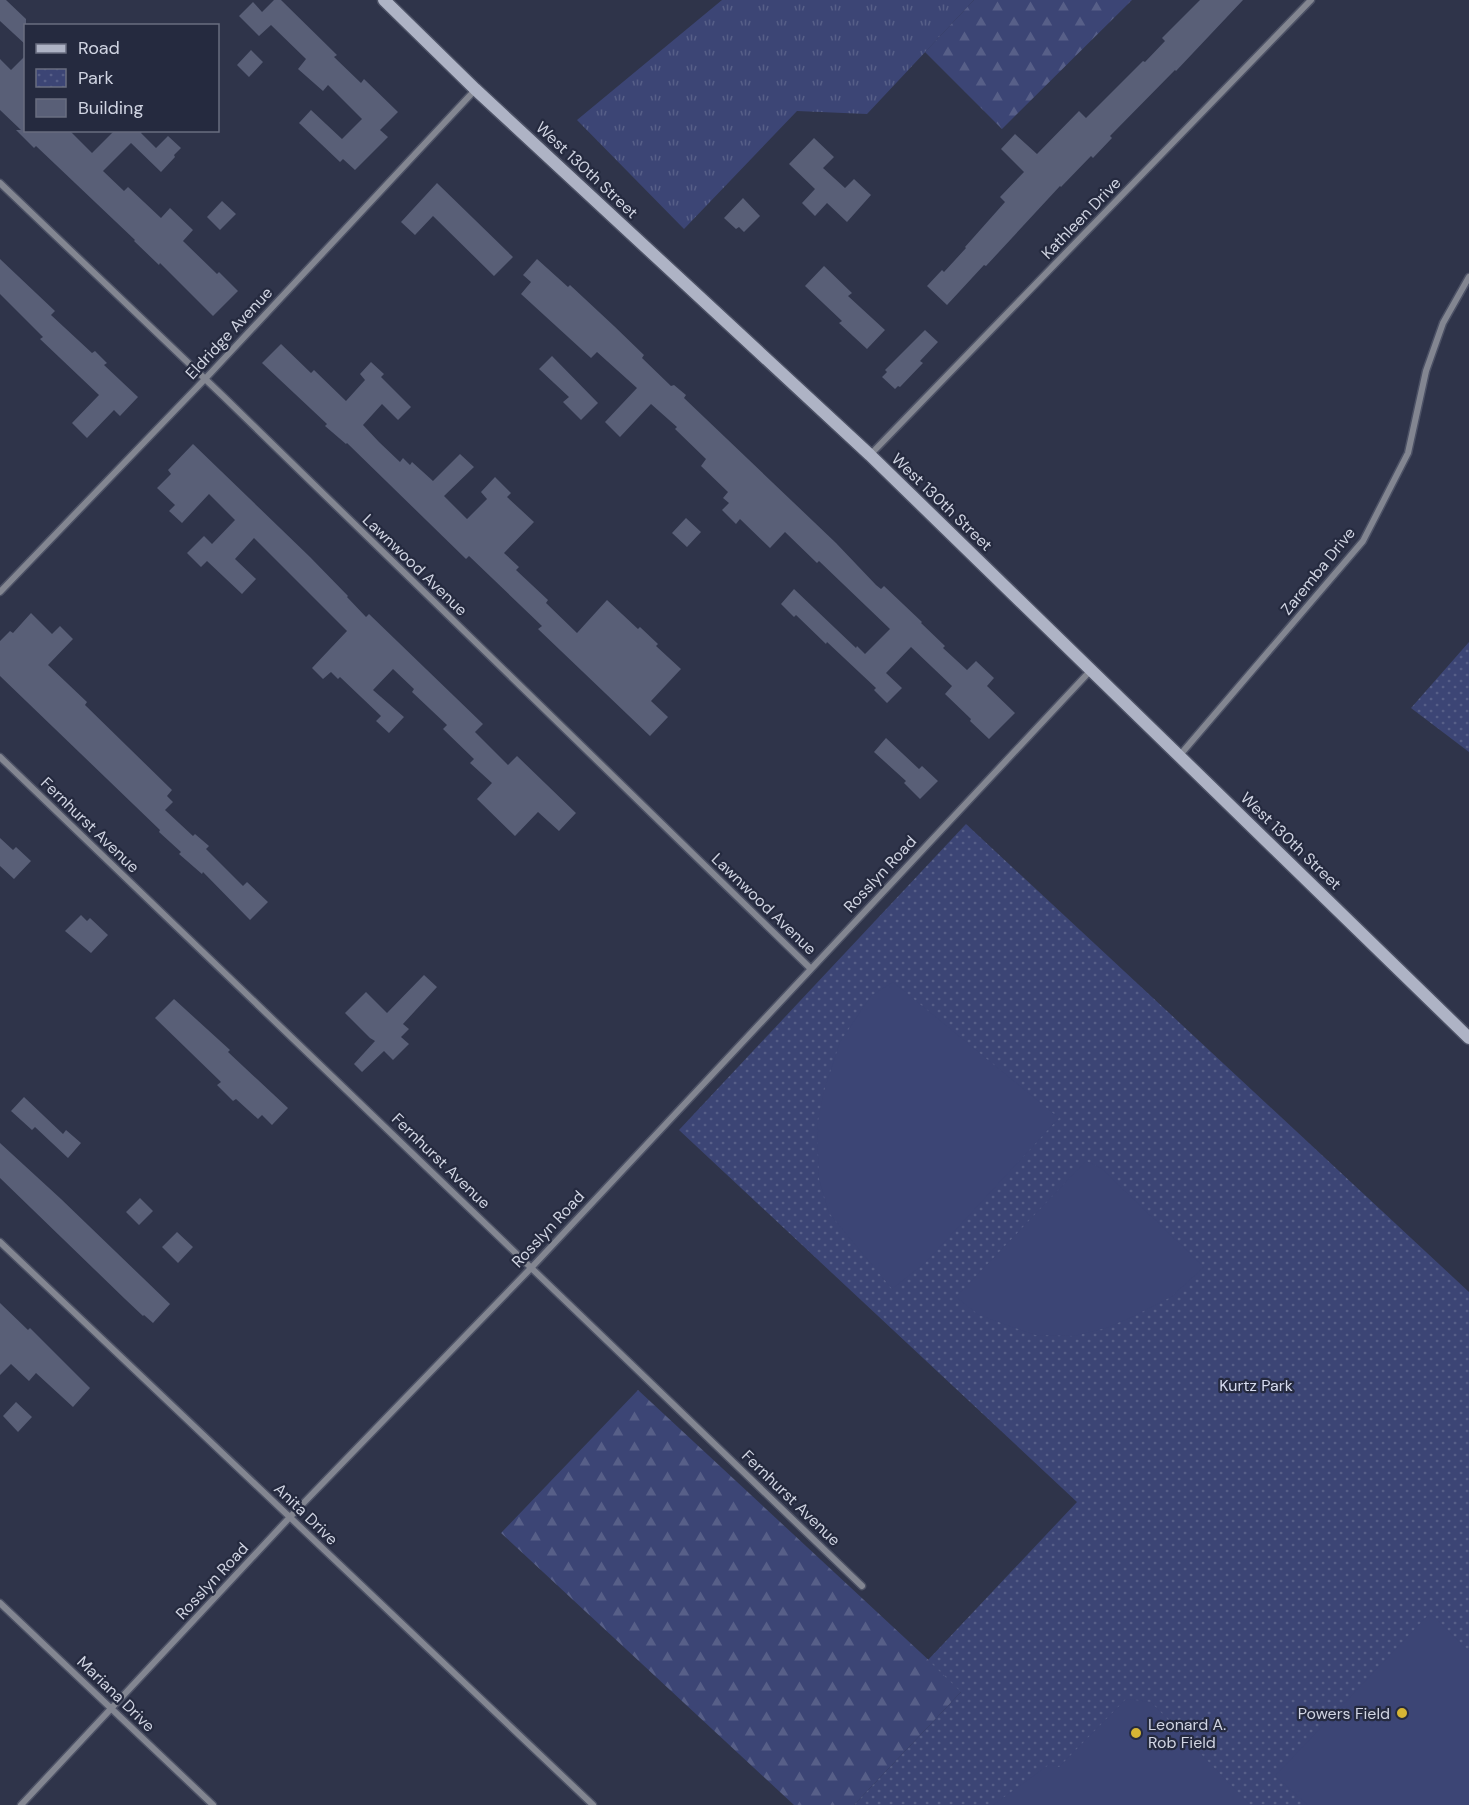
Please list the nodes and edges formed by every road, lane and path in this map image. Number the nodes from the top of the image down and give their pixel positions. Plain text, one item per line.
1 (384, 0) edge
2 (1311, 0) edge
3 (475, 89) junction
4 (0, 183) edge
5 (1469, 277) edge
6 (205, 379) junction
7 (870, 455) junction
8 (0, 592) edge
9 (1091, 670) junction
10 (1180, 755) junction
11 (0, 757) edge
12 (810, 968) junction
13 (1469, 1038) edge
14 (0, 1242) edge
15 (531, 1267) junction
16 (290, 1517) junction
17 (862, 1586) dead end
18 (0, 1603) edge
19 (111, 1709) junction
20 (21, 1805) edge
21 (213, 1805) edge
22 (593, 1805) edge

1 - 3 main road, West 130th Street
2 - 7 street, Kathleen Drive
3 - 6 street, Eldridge Avenue
3 - 7 main road, West 130th Street
4 - 6 street, Lawnwood Avenue
5 - 10 street, Zaremba Drive
6 - 8 street, Eldridge Avenue
6 - 12 street, Lawnwood Avenue
7 - 9 main road, West 130th Street
9 - 10 main road, West 130th Street
9 - 12 street, Rosslyn Road
10 - 13 main road, West 130th Street
11 - 15 street, Fernhurst Avenue
12 - 15 street, Rosslyn Road
14 - 16 street, Anita Drive
15 - 16 street, Rosslyn Road
15 - 17 street, Fernhurst Avenue
16 - 19 street, Rosslyn Road
16 - 22 street, Anita Drive
18 - 19 street, Mariana Drive
19 - 20 street, Rosslyn Road
19 - 21 street, Mariana Drive

